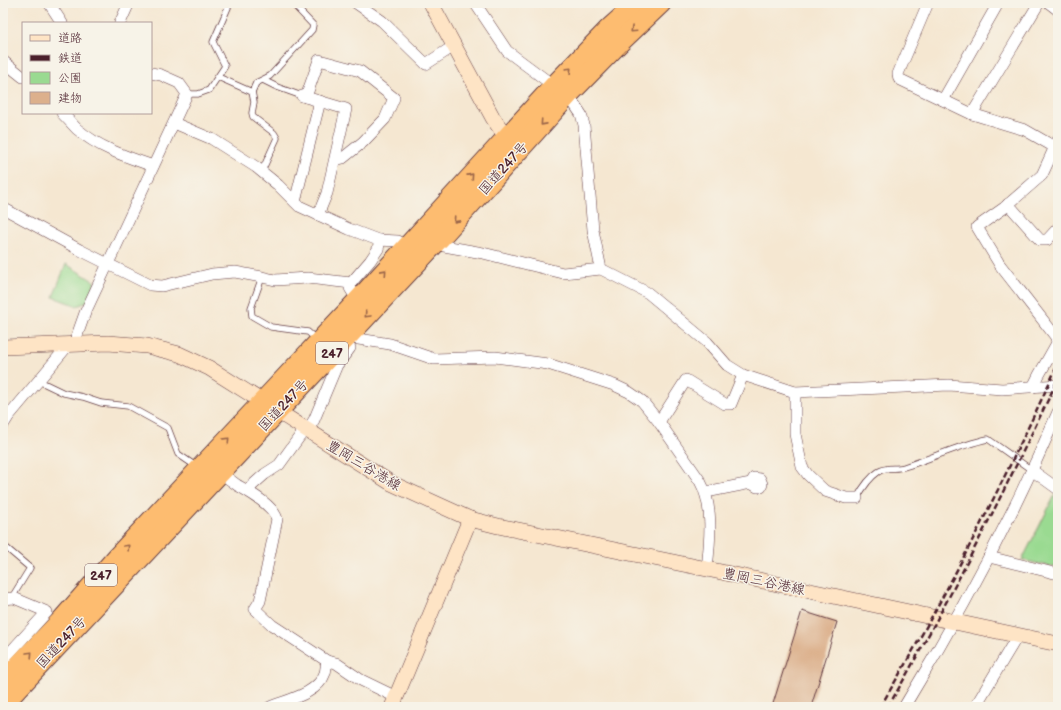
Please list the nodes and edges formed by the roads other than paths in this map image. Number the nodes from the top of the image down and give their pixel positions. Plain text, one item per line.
1 (49, 3) edge
2 (129, 3) edge
3 (230, 3) edge
4 (292, 3) edge
5 (356, 3) edge
6 (431, 3) edge
7 (475, 3) edge
8 (638, 3) edge
9 (661, 3) edge
10 (928, 3) edge
11 (995, 3) edge
12 (1039, 3) edge
13 (1049, 3) edge
14 (1058, 10) edge
15 (61, 22) edge
16 (120, 22) edge
17 (454, 46) junction
18 (3, 61) edge
19 (152, 73) edge
20 (22, 76) edge
21 (218, 77) junction
22 (263, 80) junction
23 (561, 90) junction
24 (252, 92) junction
25 (187, 94) junction
26 (304, 97) junction
27 (943, 100) junction
28 (320, 101) junction
29 (63, 114) edge
30 (972, 114) junction
31 (174, 123) junction
32 (506, 137) junction
33 (1057, 145) edge
34 (335, 160) junction
35 (153, 166) junction
36 (262, 171) junction
37 (295, 202) junction
38 (1008, 204) junction
39 (3, 208) edge
40 (318, 215) junction
41 (1058, 228) edge
42 (439, 239) junction
43 (380, 240) junction
44 (407, 246) junction
45 (109, 264) junction
46 (601, 269) junction
47 (262, 277) junction
48 (354, 292) junction
49 (352, 338) junction
50 (319, 341) junction
51 (69, 344) junction
52 (3, 347) edge
53 (743, 375) junction
54 (39, 382) junction
55 (1058, 385) edge
56 (1034, 387) junction
57 (795, 392) junction
58 (270, 406) junction
59 (1058, 412) edge
60 (659, 422) junction
61 (3, 425) edge
62 (307, 431) junction
63 (210, 470) junction
64 (1033, 471) junction
65 (751, 483) dead end
66 (1058, 489) edge
67 (247, 490) junction
68 (706, 492) junction
69 (856, 498) joint
70 (470, 519) junction
71 (3, 545) edge
72 (989, 557) junction
73 (708, 569) junction
74 (1058, 574) edge
75 (8, 598) edge
76 (952, 622) junction
77 (1018, 635) junction
78 (1058, 644) edge
79 (3, 660) edge
80 (327, 661) junction
81 (3, 682) edge
82 (394, 702) edge
83 (3, 704) edge
84 (270, 707) edge
85 (904, 707) edge
86 (975, 707) edge

1 - 15 street
2 - 16 street
3 - 21 lane
4 - 22 lane
5 - 17 street
6 - 17 main road
7 - 23 street
23 -> 8 highway, 国道247号 / 247
9 -> 23 highway, 国道247号 / 247
10 - 27 street
11 - 27 street
12 - 30 street
13 - 14 street
17 - 32 main road
18 - 20 street
19 - 25 street
21 - 24 lane
21 - 25 lane
22 - 24 lane
22 - 26 lane
23 - 32 highway, 国道247号 / 247
23 -> 42 highway, 国道247号 / 247
23 - 46 street
24 - 36 lane
25 - 31 street
26 - 28 street
26 - 34 street
27 - 30 street
28 - 34 street
28 - 37 street
29 - 35 street
30 - 33 street
31 - 35 street
31 - 36 street
44 -> 32 highway, 国道247号 / 247
33 - 38 street
34 - 40 street
35 - 45 street
36 - 37 street
37 - 40 street
38 - 41 street
38 - 56 street
39 - 45 street
40 - 43 street
42 - 46 street
42 -> 49 highway, 国道247号 / 247
43 - 44 street
43 - 48 street
48 -> 44 highway, 国道247号 / 247
45 - 47 street
45 - 51 street
46 - 53 street
47 - 48 street
47 - 50 lane
48 - 50 highway, 国道247号 / 247
49 - 58 highway, 国道247号 / 247
49 - 60 street
49 - 62 street
50 - 58 highway, 国道247号 / 247
51 - 52 main road, 豊岡三谷港線
51 - 54 street
51 - 58 main road, 豊岡三谷港線
53 - 57 street
53 - 60 street
54 - 61 street
54 - 63 lane
55 - 56 street
56 - 57 street
57 - 69 street
58 - 62 main road, 豊岡三谷港線
58 - 63 highway, 国道247号 / 247
59 - 64 street
60 - 68 street
62 - 67 street
62 - 70 main road, 豊岡三谷港線
63 - 67 street
81 -> 63 highway, 国道247号 / 247
63 - 83 highway, 国道247号 / 247
64 - 66 street
64 - 69 lane
64 - 72 street
65 - 68 street
67 - 80 street
68 - 73 street
70 - 73 main road, 豊岡三谷港線
70 - 82 main road
71 - 75 lane
72 - 74 street
72 - 76 street
73 - 76 main road, 豊岡三谷港線
75 - 79 street
76 - 77 main road, 豊岡三谷港線
76 - 85 street
77 - 78 main road, 豊岡三谷港線
77 - 86 street
80 - 82 street
80 - 84 street

